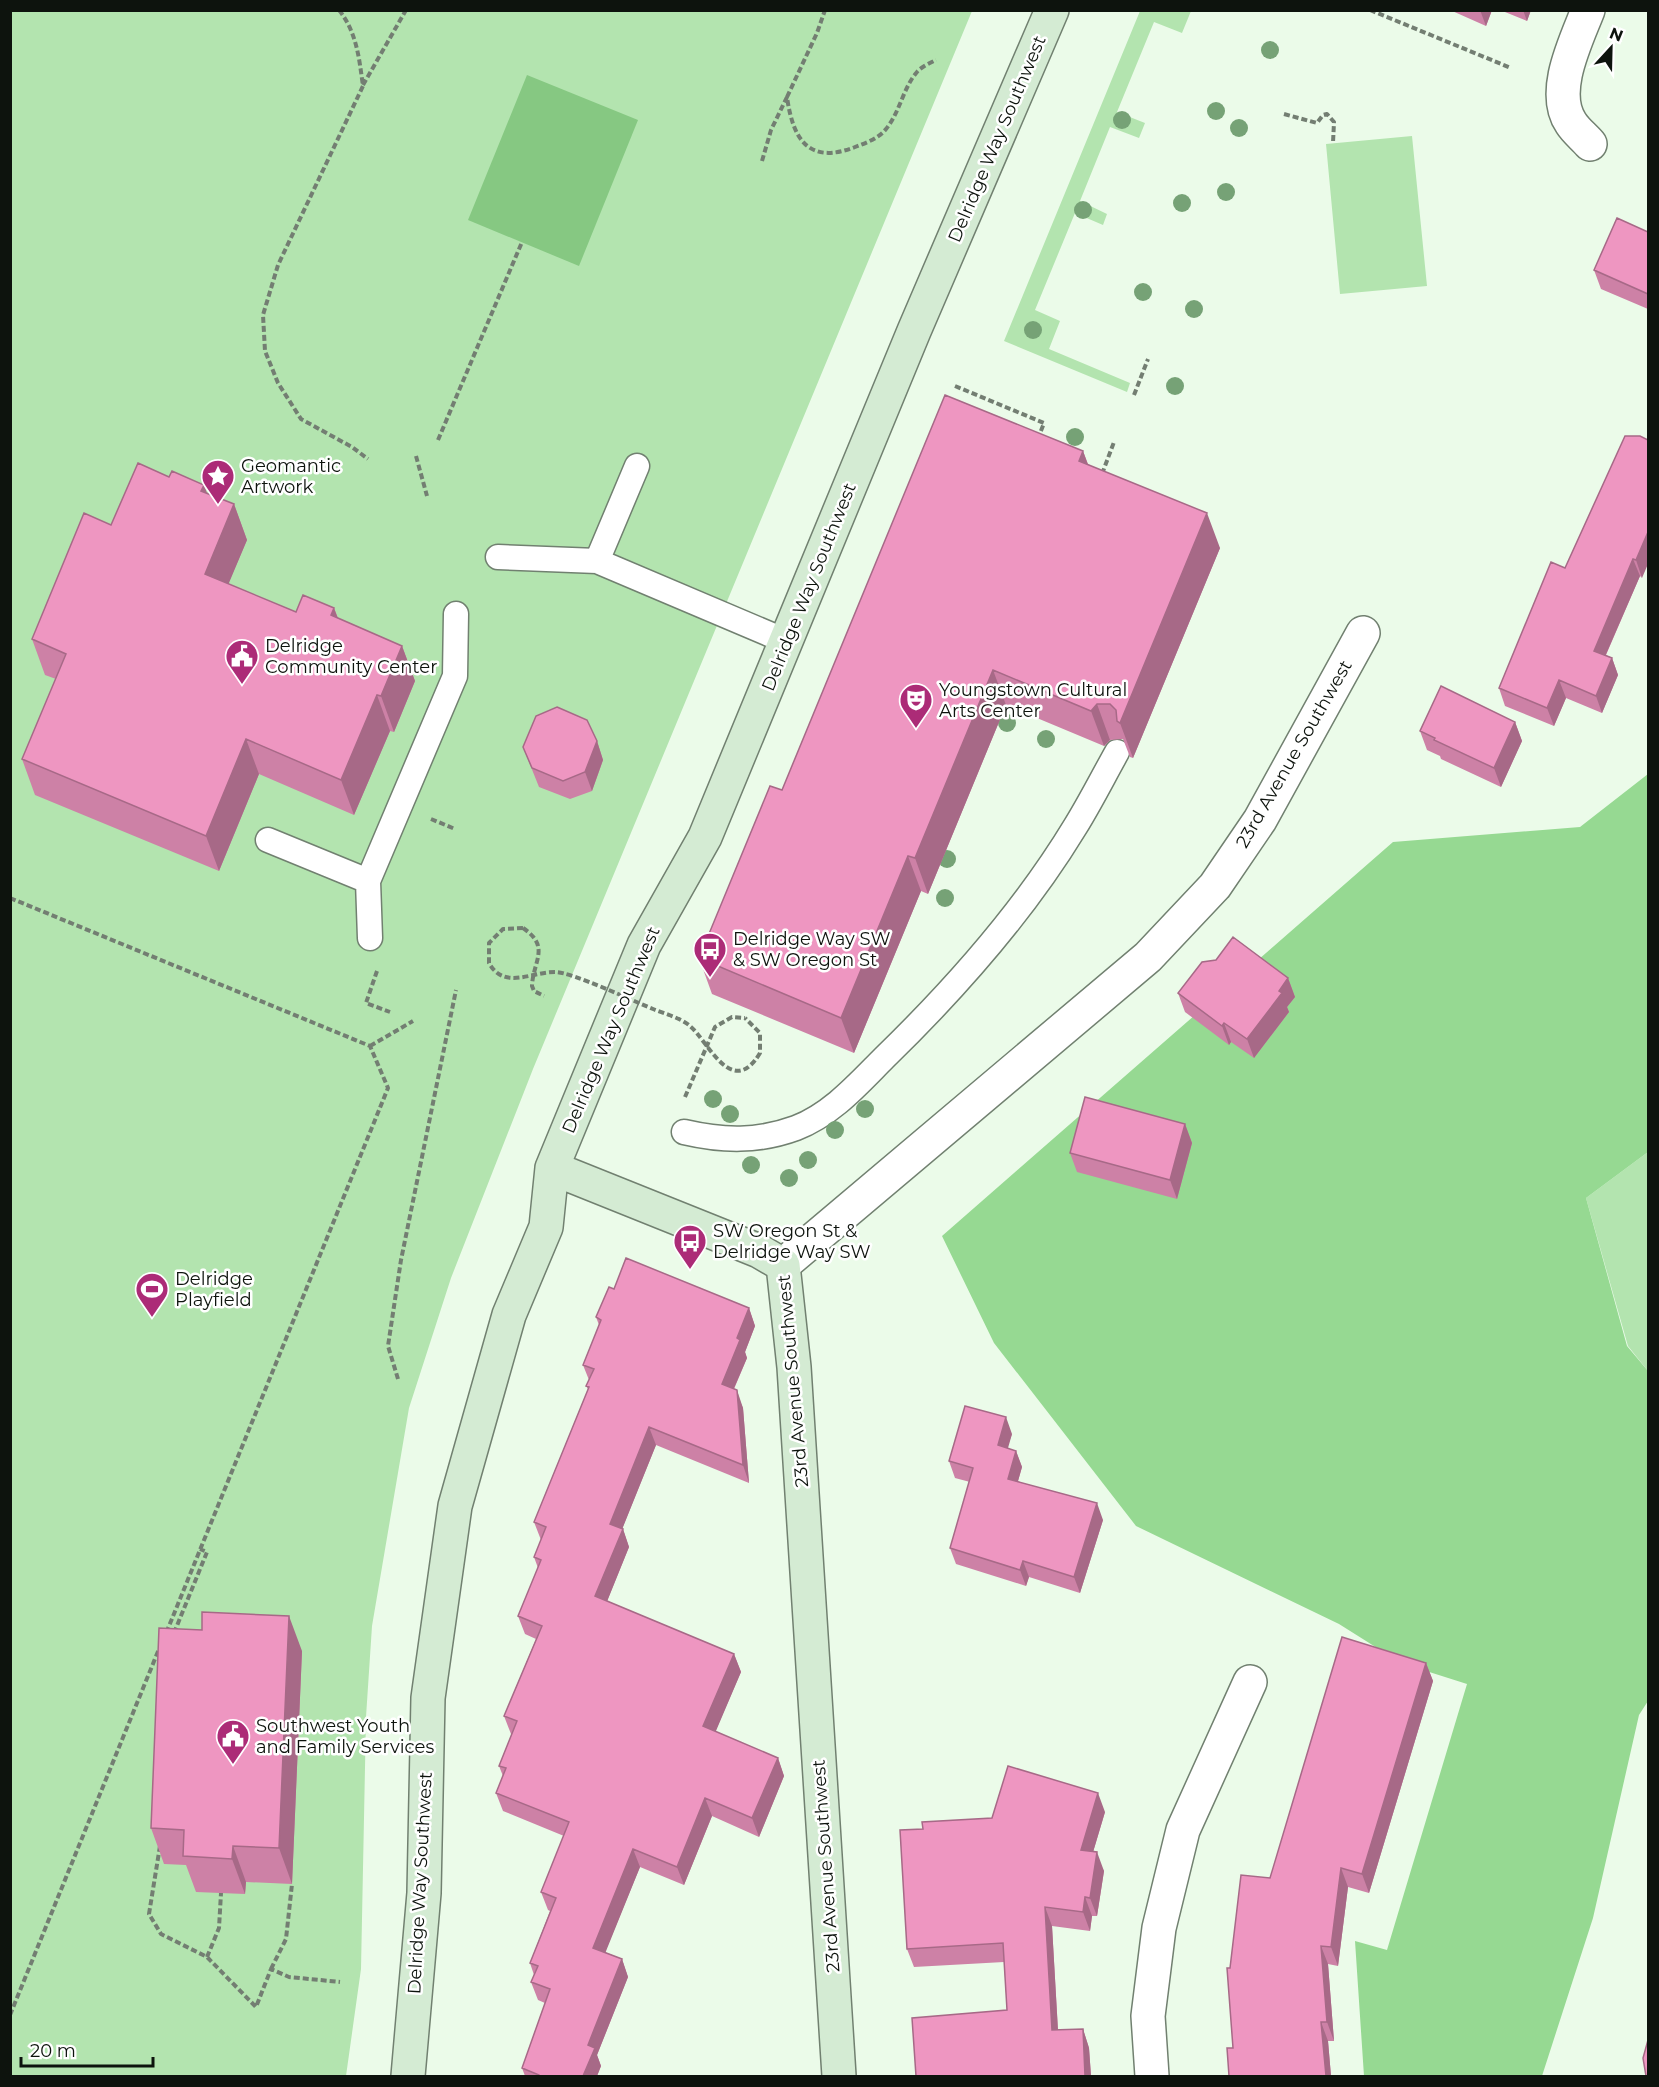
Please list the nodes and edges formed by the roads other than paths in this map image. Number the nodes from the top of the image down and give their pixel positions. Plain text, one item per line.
1 (1052, 10) edge
2 (1588, 10) edge
3 (1590, 144) dead end
4 (636, 466) dead end
5 (498, 557) dead end
6 (597, 561) junction
7 (456, 614) dead end
8 (1363, 633) dead end
9 (788, 642) junction
10 (1117, 752) edge
11 (268, 840) dead end
12 (368, 881) junction
13 (370, 938) dead end
14 (684, 1132) dead end
15 (552, 1168) junction
16 (783, 1265) junction
17 (1250, 1682) dead end
18 (408, 2076) edge
19 (839, 2076) edge
20 (1152, 2076) edge

1 - 9 main road, Delridge Way Southwest
2 - 3 street
4 - 6 lane
5 - 6 lane
6 - 9 lane
7 - 12 lane
8 - 16 street, 23rd Avenue Southwest
9 - 15 main road, Delridge Way Southwest
10 - 14 lane
11 - 12 lane
12 - 13 lane
15 - 16 main road
15 - 18 main road, Delridge Way Southwest
16 - 19 main road, 23rd Avenue Southwest
17 - 20 street

